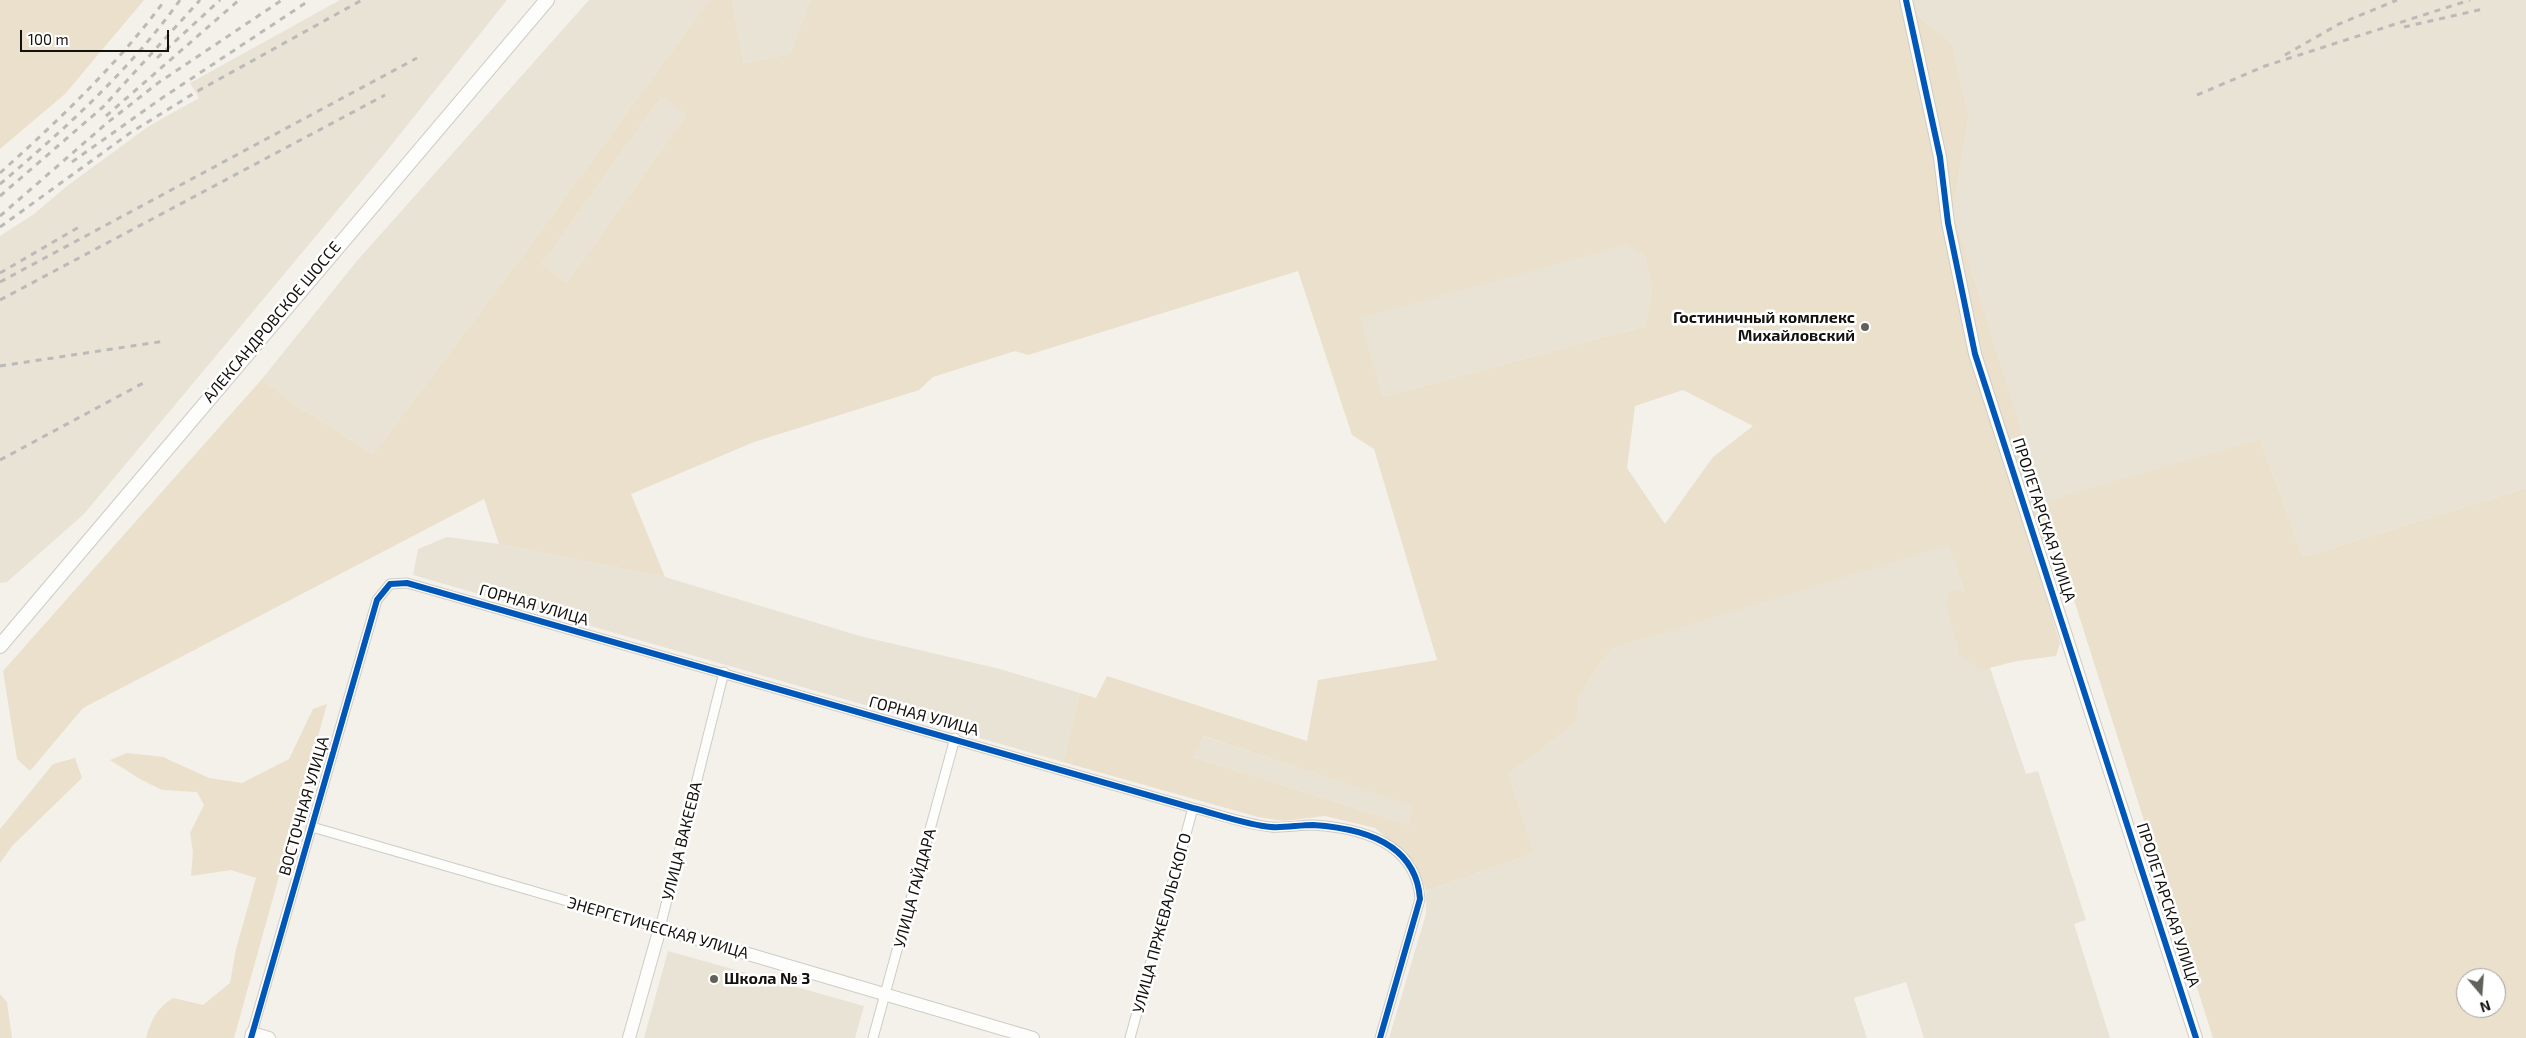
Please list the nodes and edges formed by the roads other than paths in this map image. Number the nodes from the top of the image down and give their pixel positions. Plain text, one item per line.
1 (547, 0) edge
2 (1906, 0) edge
3 (390, 584) joint
4 (0, 646) edge
5 (724, 672) junction
6 (955, 738) junction
7 (1193, 808) junction
8 (312, 827) junction
9 (660, 928) junction
10 (886, 996) junction
11 (252, 1036) edge
12 (269, 1038) edge
13 (630, 1038) edge
14 (874, 1038) edge
15 (1033, 1038) edge
16 (1130, 1038) edge
17 (1380, 1038) edge
18 (2196, 1038) edge

1 - 4 main road, АЛЕКСАНДРОВСКОЕ ШОССЕ
2 - 18 street, ПРОЛЕТАРСКАЯ УЛИЦА
3 - 5 street, ГОРНАЯ УЛИЦА
3 - 8 street, ВОСТОЧНАЯ УЛИЦА
5 - 6 street, ГОРНАЯ УЛИЦА
5 - 9 street, УЛИЦА ВАКЕЕВА
6 - 7 street, ГОРНАЯ УЛИЦА
6 - 10 street, УЛИЦА ГАЙДАРА
7 - 16 street, УЛИЦА ПРЖЕВАЛЬСКОГО
7 - 17 street, ГОРНАЯ УЛИЦА
8 - 9 street, ЭНЕРГЕТИЧЕСКАЯ УЛИЦА
8 - 11 street, ВОСТОЧНАЯ УЛИЦА
9 - 10 street, ЭНЕРГЕТИЧЕСКАЯ УЛИЦА
9 - 13 street, УЛИЦА ВАКЕЕВА
10 - 14 street, УЛИЦА ГАЙДАРА
10 - 15 street, ЭНЕРГЕТИЧЕСКАЯ УЛИЦА
11 - 12 street

